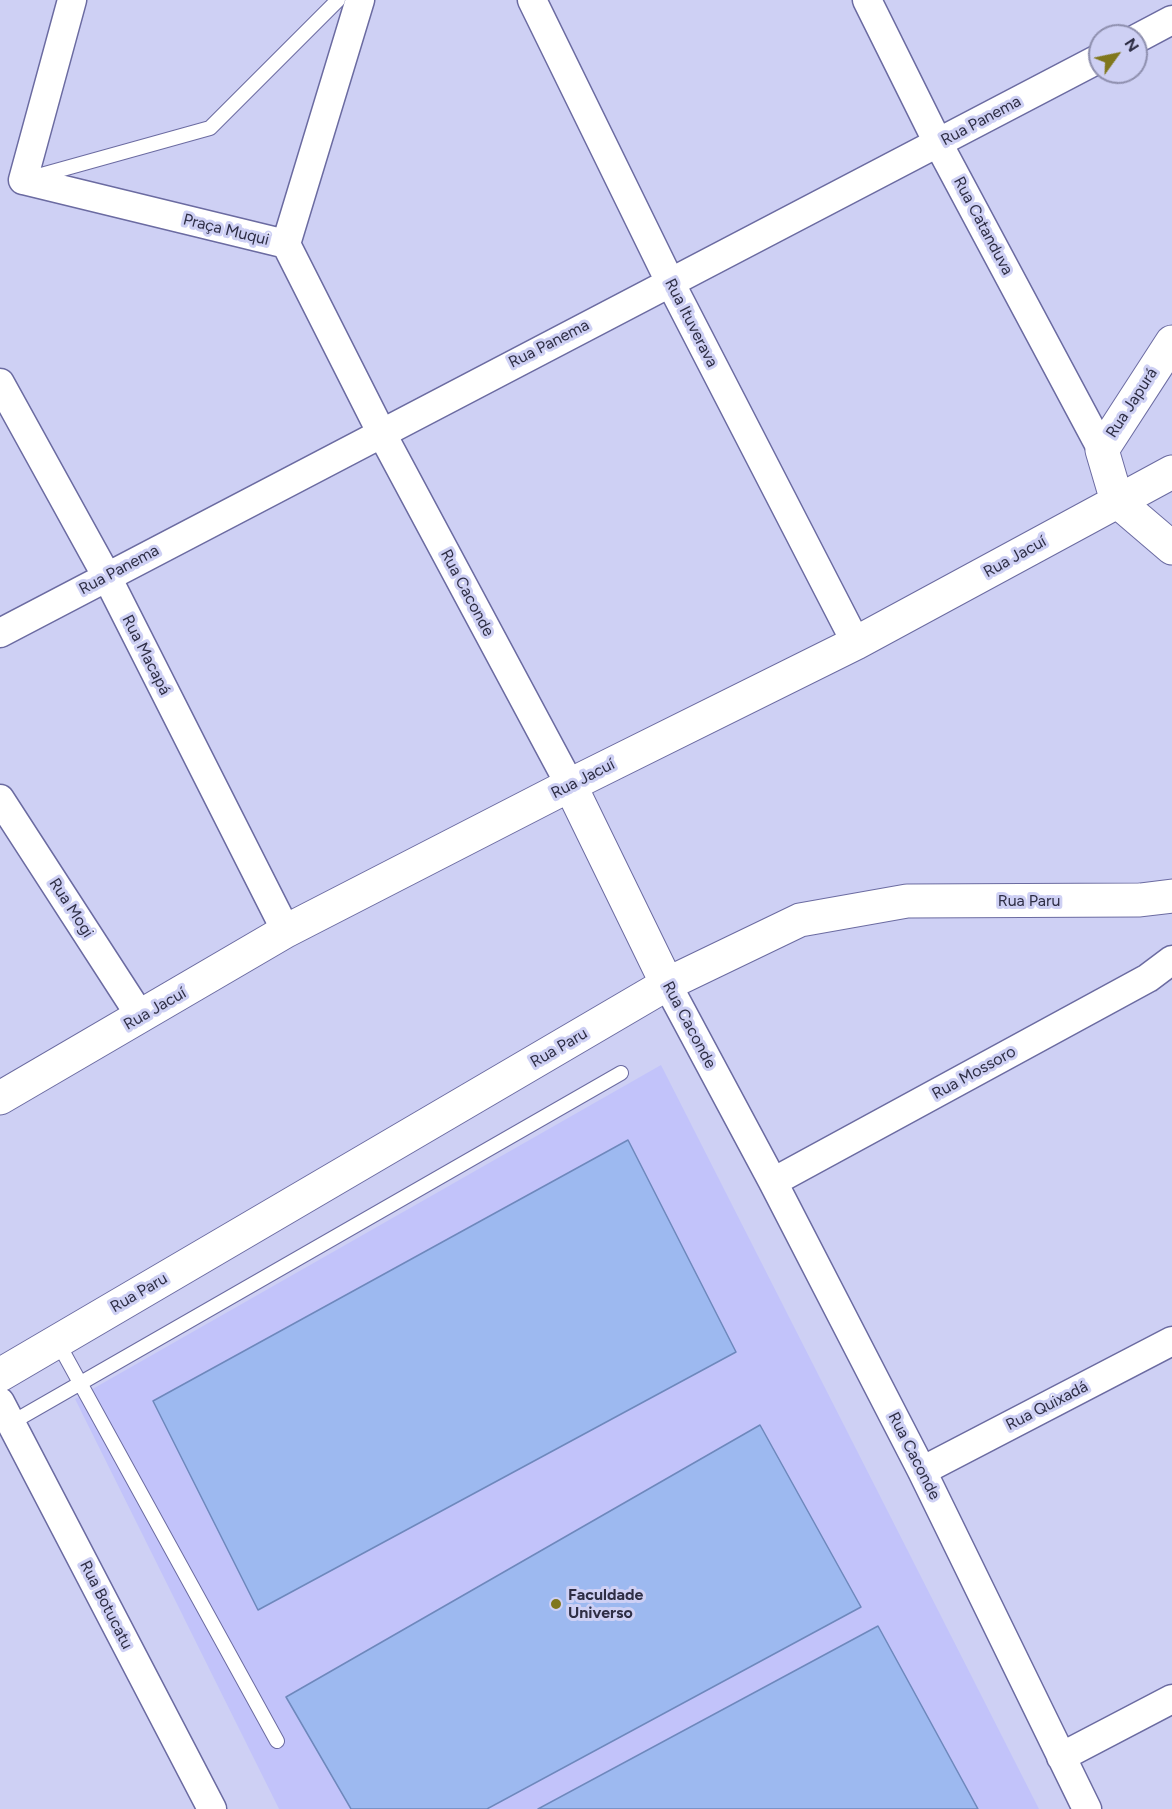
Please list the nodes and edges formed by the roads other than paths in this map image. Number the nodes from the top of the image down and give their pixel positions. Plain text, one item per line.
1 (72, 0) edge
2 (338, 0) edge
3 (360, 0) edge
4 (532, 0) edge
5 (867, 0) edge
6 (1172, 20) edge
7 (1148, 33) edge
8 (1088, 64) edge
9 (938, 143) junction
10 (11, 185) edge
11 (286, 244) junction
12 (670, 282) junction
13 (1172, 342) edge
14 (0, 383) edge
15 (381, 432) junction
16 (1102, 450) junction
17 (1172, 472) edge
18 (1117, 501) junction
19 (1172, 548) edge
20 (106, 577) junction
21 (0, 633) edge
22 (856, 643) junction
23 (570, 785) junction
24 (0, 799) edge
25 (1172, 896) edge
26 (286, 931) junction
27 (1172, 960) edge
28 (668, 984) junction
29 (141, 1017) junction
30 (621, 1073) dead end
31 (0, 1098) edge
32 (773, 1182) junction
33 (57, 1341) junction
34 (1172, 1341) edge
35 (0, 1375) edge
36 (79, 1383) junction
37 (5, 1412) edge
38 (922, 1471) junction
39 (1172, 1699) edge
40 (277, 1741) dead end
41 (1061, 1757) junction
42 (212, 1809) edge
43 (1087, 1809) edge

1 - 10 street
2 - 10 lane
3 - 11 street, Praça Muqui
4 - 12 street, Rua Ituverava
5 - 9 street, Rua Catanduva
6 - 7 street
8 - 9 street, Rua Panema
9 - 12 street, Rua Panema
9 - 16 street, Rua Catanduva
10 - 11 street, Praça Muqui
11 - 15 street, Rua Caconde
12 - 15 street, Rua Panema
12 - 22 street, Rua Ituverava
13 - 16 street, Rua Japurá
14 - 20 street, Rua Macapá
15 - 20 street, Rua Panema
15 - 23 street, Rua Caconde
16 - 18 street, Rua Japurá
17 - 18 street, Rua Jacuí
18 - 19 street
18 - 22 street, Rua Jacuí
20 - 21 street, Rua Panema
20 - 26 street, Rua Macapá
22 - 23 street, Rua Jacuí
23 - 26 street, Rua Jacuí
23 - 28 street, Rua Caconde
24 - 29 street, Rua Mogi
25 - 28 street, Rua Paru
26 - 29 street, Rua Jacuí
27 - 32 street, Rua Mossoro
28 - 32 street, Rua Caconde
28 - 33 street, Rua Paru
29 - 31 street, Rua Jacuí
30 - 36 lane
32 - 38 street, Rua Caconde
33 - 35 street, Rua Paru
33 - 36 lane
34 - 38 street, Rua Quixadá
36 - 37 lane
36 - 40 lane
37 - 42 street, Rua Botucatu
38 - 41 street, Rua Caconde
39 - 41 street
41 - 43 street, Rua Caconde

